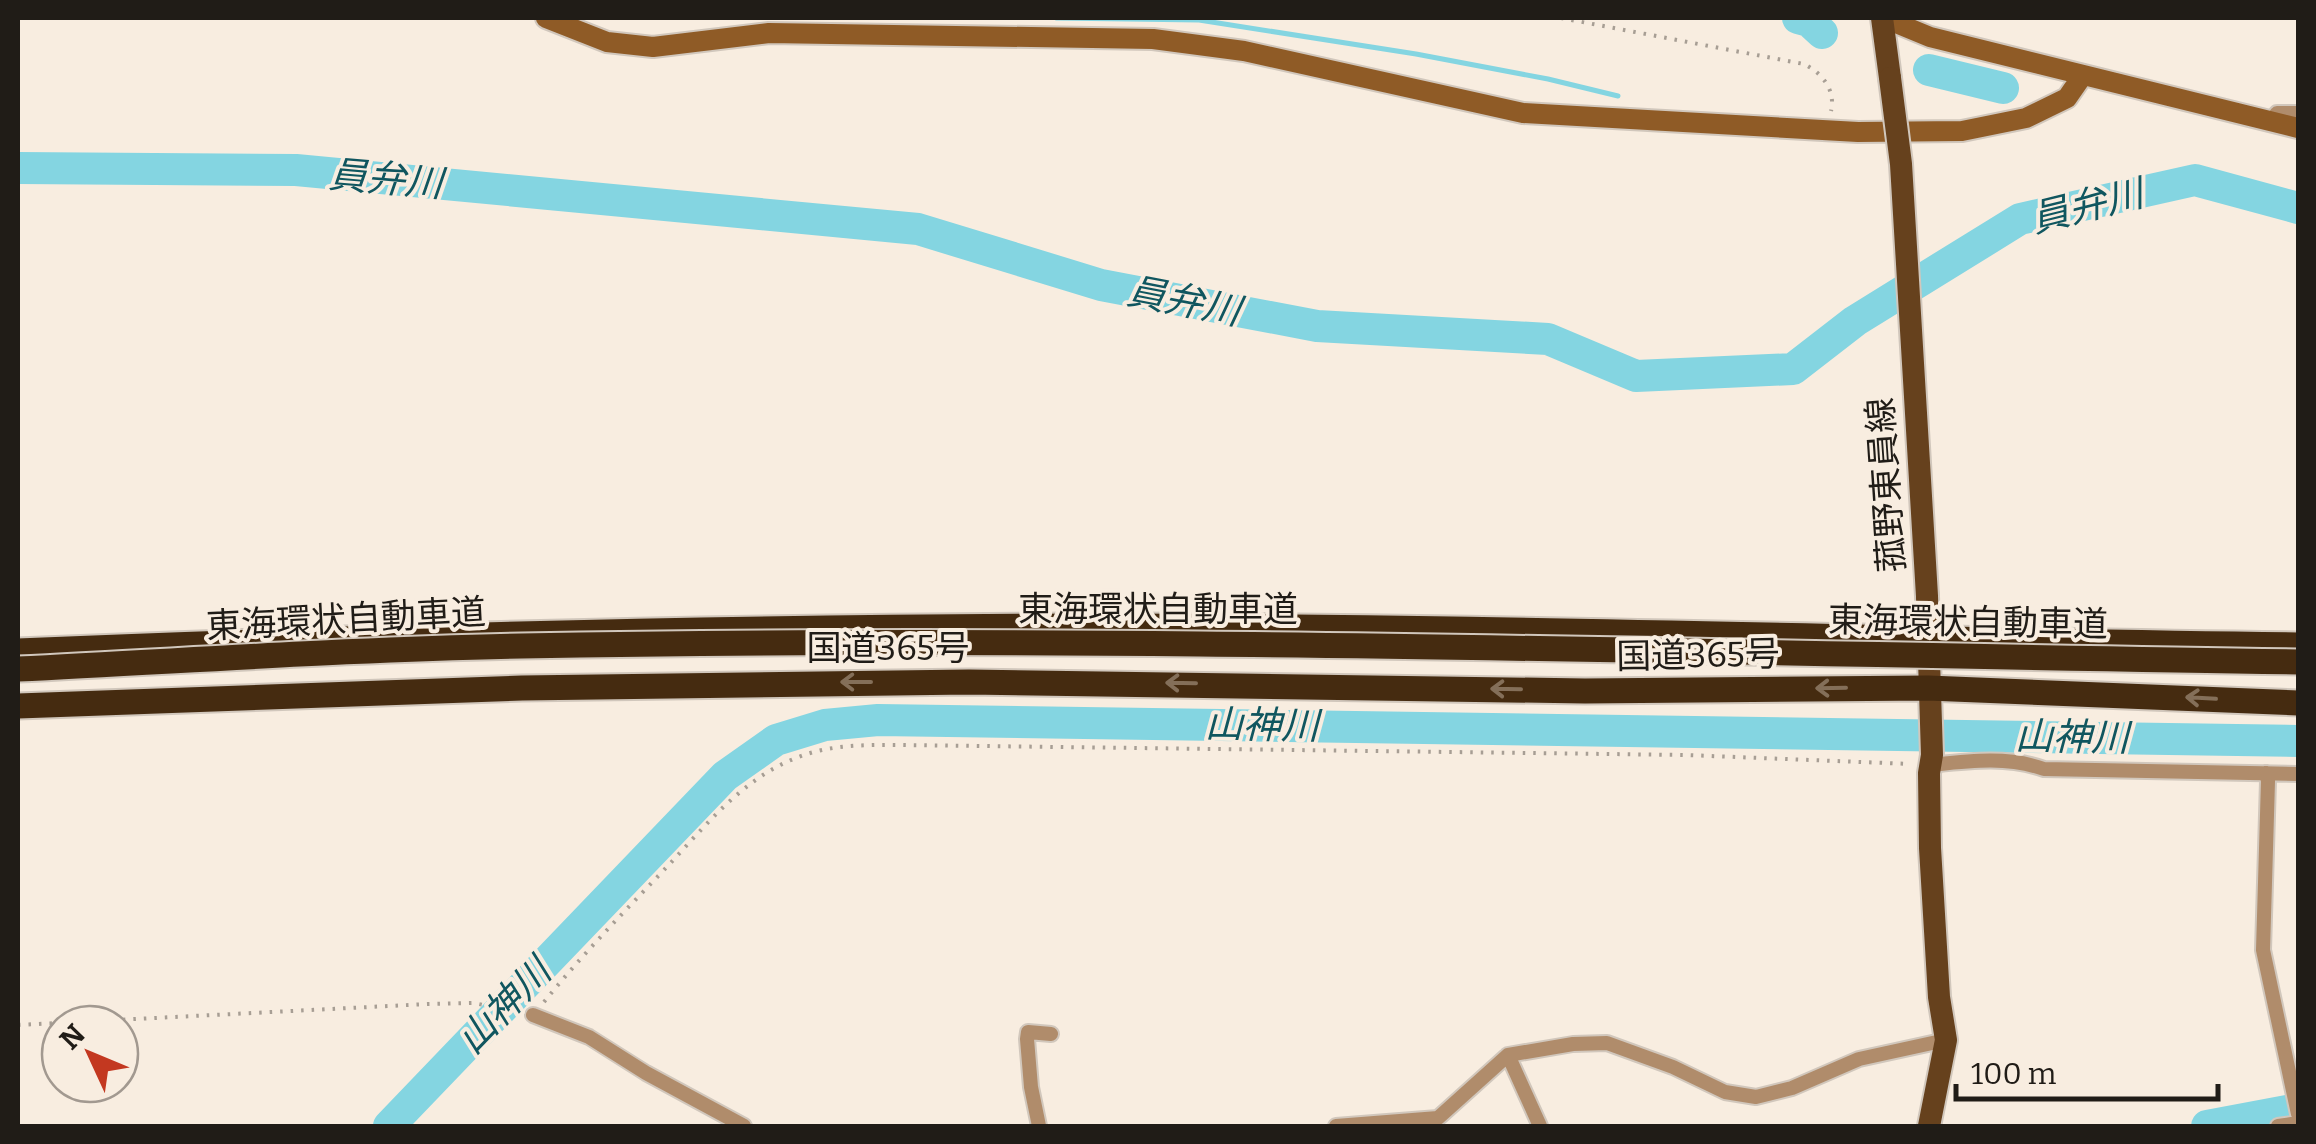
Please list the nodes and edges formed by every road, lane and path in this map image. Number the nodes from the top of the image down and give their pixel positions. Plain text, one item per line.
1 (546, 18) edge
2 (1562, 18) edge
3 (1883, 18) edge
4 (2083, 76) junction
5 (2298, 113) edge
6 (2270, 122) junction
7 (2298, 128) edge
8 (1826, 131) junction
9 (1930, 638) junction
10 (2298, 644) edge
11 (18, 651) edge
12 (2298, 662) edge
13 (18, 669) edge
14 (1929, 697) junction
15 (2298, 703) edge
16 (18, 706) edge
17 (1931, 760) junction
18 (2266, 773) junction
19 (2298, 774) edge
20 (530, 1015) junction
21 (18, 1026) edge
22 (1051, 1034) dead end
23 (1946, 1040) junction
24 (1508, 1055) junction
25 (2297, 1106) edge
26 (2298, 1123) edge
27 (744, 1126) edge
28 (1040, 1126) edge
29 (1336, 1126) edge
30 (1540, 1126) edge
31 (1929, 1126) edge
32 (2278, 1126) edge

1 - 8 street
2 - 8 path
3 - 4 street
3 - 9 main road, 菰野東員線, bridge
4 - 6 street
4 - 8 street
5 - 6 street
6 - 7 street
9 - 10 highway, 国道365号
9 - 11 highway, 国道365号
9 - 14 main road, 菰野東員線
12 - 13 highway, 東海環状自動車道, bridge
15 -> 14 highway, 国道365号
14 -> 16 highway, 国道365号
14 - 17 main road, 菰野東員線
17 - 18 street
17 - 20 path
17 - 23 main road, 菰野東員線
18 - 19 street
18 - 25 street
20 - 21 path
20 - 27 street
22 - 28 street
23 - 24 street
23 - 31 main road, 菰野東員線
24 - 29 street
24 - 30 street
26 - 32 street

